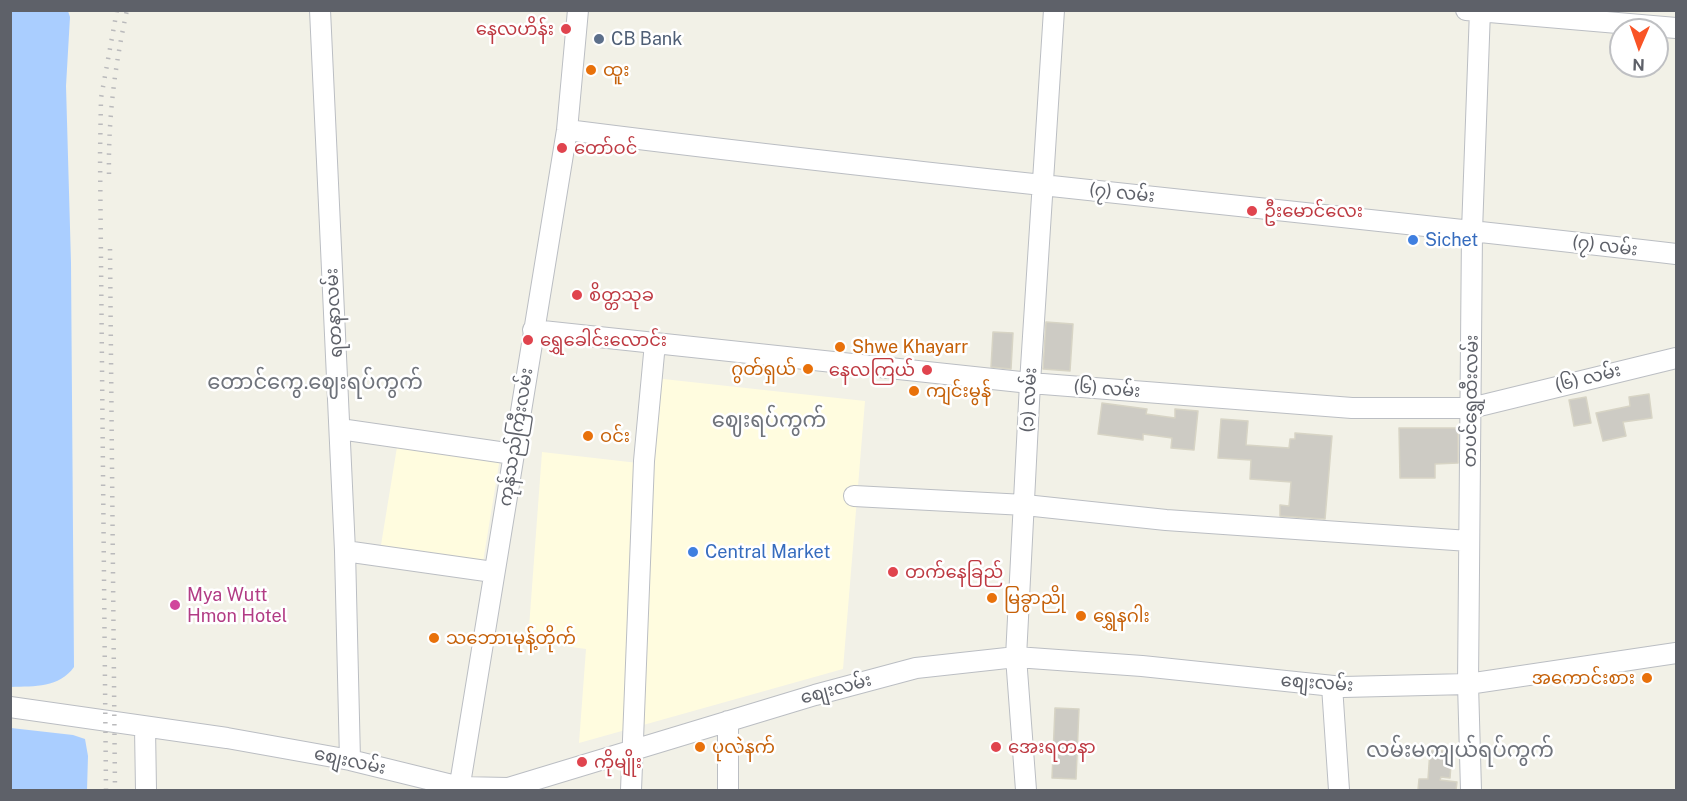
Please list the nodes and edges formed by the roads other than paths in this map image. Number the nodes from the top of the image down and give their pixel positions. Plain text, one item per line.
1 (320, 10) edge
2 (578, 10) edge
3 (1054, 10) edge
4 (1475, 11) edge
5 (1603, 16) edge
6 (1677, 28) edge
7 (567, 130) junction
8 (1042, 184) junction
9 (1472, 231) junction
10 (1677, 254) edge
11 (533, 330) junction
12 (655, 343) junction
13 (1677, 358) edge
14 (1030, 383) junction
15 (1471, 408) junction
16 (340, 429) junction
17 (513, 454) junction
18 (854, 496) dead end
19 (1025, 505) junction
20 (1469, 541) junction
21 (345, 551) junction
22 (493, 572) junction
23 (1677, 653) edge
24 (1016, 657) junction
25 (1468, 684) junction
26 (1332, 686) junction
27 (10, 707) edge
28 (728, 721) junction
29 (145, 728) junction
30 (631, 751) junction
31 (350, 760) junction
32 (459, 789) edge
33 (146, 790) edge
34 (631, 790) edge
35 (728, 790) edge
36 (1026, 790) edge
37 (1339, 790) edge
38 (1471, 790) edge

1 - 16 street, ရတနာလမ်း
2 - 7 street, ကုန်သည်ကြီးလမ်း
3 - 8 street, (၁) လမ်း
4 - 5 street
4 - 9 street, တပင်ရွှေထီးလမ်း
5 - 6 street
7 - 8 street, (၇) လမ်း
7 - 11 street, ကုန်သည်ကြီးလမ်း
8 - 9 street, (၇) လမ်း
8 - 14 street, (၁) လမ်း
9 - 10 street, (၇) လမ်း
9 - 15 street, တပင်ရွှေထီးလမ်း
11 - 12 street, (၆) လမ်း
11 - 17 street, ကုန်သည်ကြီးလမ်း
12 - 14 street, (၆) လမ်း
12 - 30 street
13 - 15 street, (၆) လမ်း
14 - 15 street, (၆) လမ်း
14 - 19 street, (၁) လမ်း
15 - 20 street, တပင်ရွှေထီးလမ်း
16 - 17 street
16 - 21 street, ရတနာလမ်း
17 - 22 street, ကုန်သည်ကြီးလမ်း
18 - 19 street
19 - 20 street
19 - 24 street, (၁) လမ်း
20 - 25 street, တပင်ရွှေထီးလမ်း
21 - 22 street
21 - 31 street, ရတနာလမ်း
22 - 32 street, ကုန်သည်ကြီးလမ်း
23 - 25 street, စျေးလမ်း
24 - 26 street, စျေးလမ်း
24 - 28 street, စျေးလမ်း
24 - 36 street, (၁) လမ်း
25 - 26 street, စျေးလမ်း
25 - 38 street, တပင်ရွှေထီးလမ်း
26 - 37 street
27 - 29 street, စျေးလမ်း
28 - 30 street, စျေးလမ်း
28 - 35 street
29 - 31 street, စျေးလမ်း
29 - 33 street
30 - 32 street, စျေးလမ်း
30 - 34 street
31 - 32 street, စျေးလမ်း

